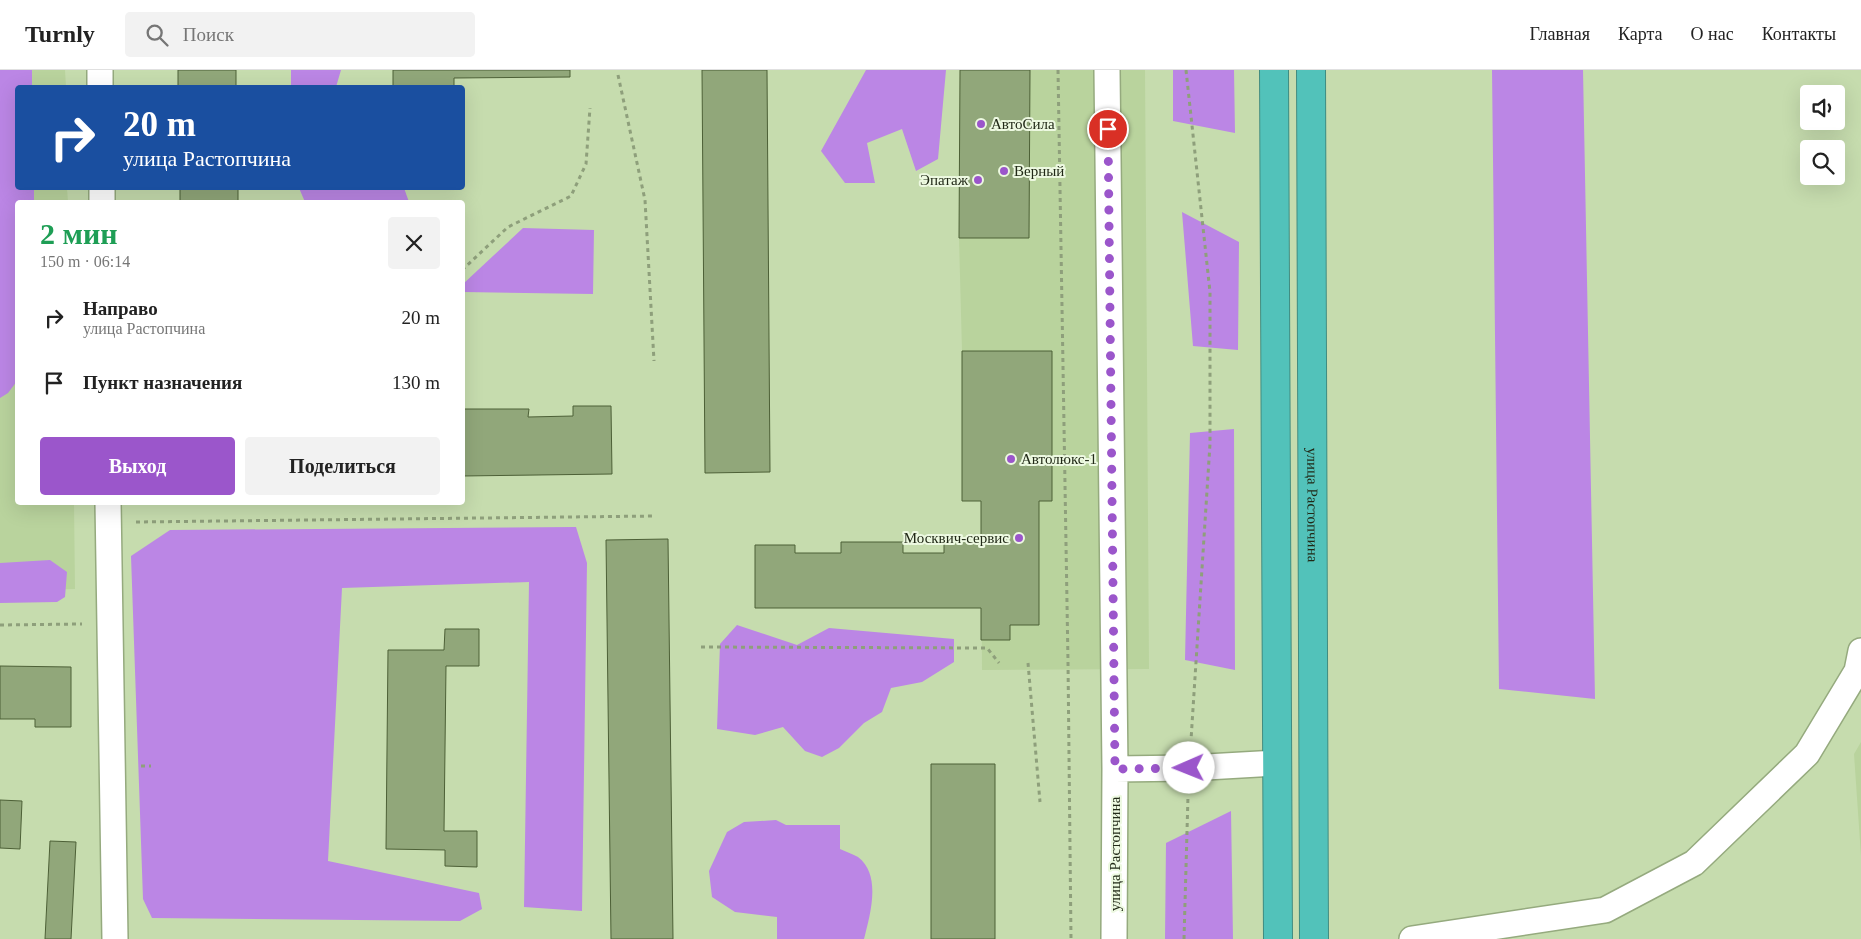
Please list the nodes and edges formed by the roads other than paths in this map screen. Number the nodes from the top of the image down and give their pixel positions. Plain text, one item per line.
1 (100, 70) edge
2 (1107, 70) edge
3 (1274, 70) edge
4 (1311, 70) edge
5 (100, 85) edge
6 (108, 512) edge
7 (1861, 652) edge
8 (1278, 763) junction
9 (1115, 769) junction
10 (115, 939) edge
11 (1114, 939) edge
12 (1278, 939) edge
13 (1314, 939) edge
14 (1412, 939) edge

1 - 5 street
2 - 9 street, улица Растопчина
3 - 8 highway
4 - 13 highway, улица Растопчина
6 - 10 street
7 - 14 street
8 - 9 street
8 - 12 highway
9 - 11 street, улица Растопчина

